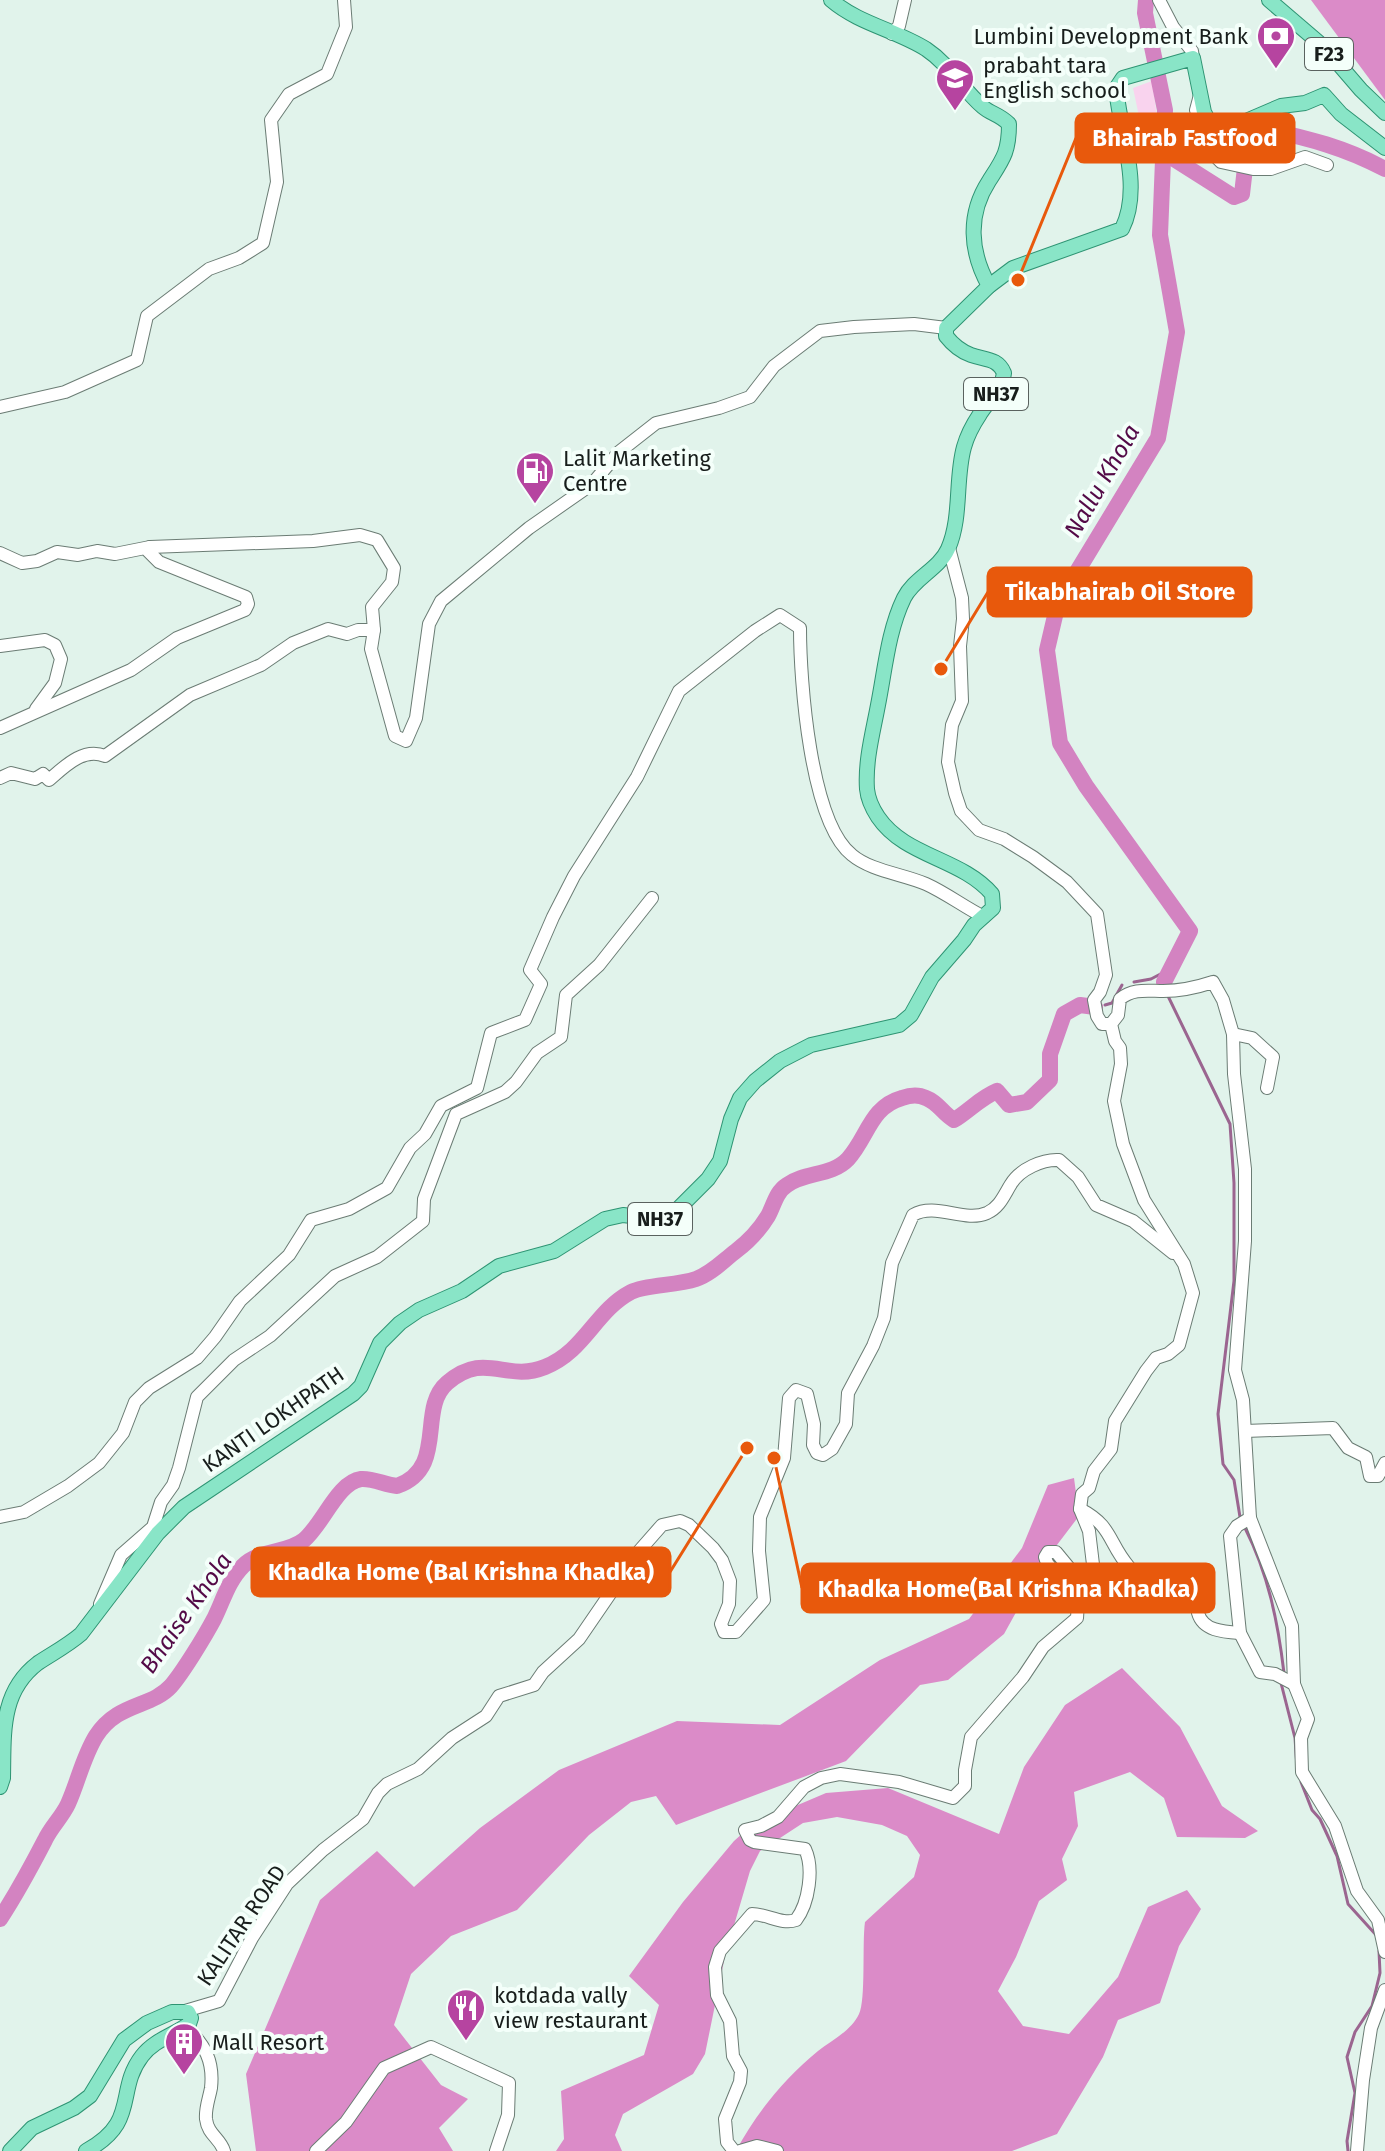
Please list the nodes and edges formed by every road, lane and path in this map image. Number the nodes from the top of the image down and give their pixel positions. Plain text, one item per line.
1 (344, 0) edge
2 (831, 0) edge
3 (905, 0) edge
4 (1159, 0) edge
5 (1269, 0) edge
6 (892, 34) junction
7 (1193, 58) junction
8 (1201, 93) junction
9 (1385, 113) edge
10 (1385, 148) edge
11 (1327, 165) dead end
12 (989, 286) junction
13 (946, 328) junction
14 (0, 407) edge
15 (150, 547) junction
16 (949, 548) junction
17 (0, 553) edge
18 (374, 630) junction
19 (0, 646) edge
20 (35, 711) junction
21 (0, 728) edge
22 (0, 778) edge
23 (652, 898) dead end
24 (984, 917) junction
25 (1111, 1024) junction
26 (1233, 1034) junction
27 (477, 1088) junction
28 (1267, 1088) dead end
29 (505, 1092) junction
30 (1184, 1264) junction
31 (1245, 1431) junction
32 (1385, 1463) edge
33 (1080, 1509) junction
34 (0, 1517) edge
35 (1250, 1518) junction
36 (98, 1611) junction
37 (1240, 1633) junction
38 (1294, 1684) junction
39 (0, 1787) edge
40 (1385, 1952) edge
41 (1385, 1990) edge
42 (185, 2011) junction
43 (186, 2027) junction
44 (10, 2151) edge
45 (86, 2151) edge
46 (224, 2151) edge
47 (316, 2151) edge
48 (496, 2151) edge
49 (737, 2151) edge
50 (777, 2151) edge
51 (1357, 2151) edge

1 - 14 street
2 - 6 main road
3 - 6 street
4 - 7 street
5 - 9 main road, F23
6 - 12 main road
7 - 8 main road, F23
7 - 12 main road
8 - 10 main road, F23
8 - 11 street
12 - 13 main road
13 - 16 main road, NH37
13 - 18 street
15 - 17 street
15 - 18 street
15 - 20 street
16 - 24 main road
16 - 25 street
18 - 22 street
19 - 20 street
20 - 21 street
23 - 29 street
24 - 27 street
24 - 36 main road, KANTI LOKHPATH / NH37
25 - 26 street
25 - 30 street
26 - 28 street
26 - 31 street
27 - 29 street
27 - 34 street
29 - 36 street
30 - 33 street
30 - 42 street, KALITAR ROAD
31 - 32 street
31 - 35 street
33 - 37 street
33 - 49 street
35 - 37 street
35 - 38 street
36 - 39 main road, KANTI LOKHPATH / NH37
37 - 38 street
38 - 40 street
41 - 51 street
42 - 43 main road
42 - 44 main road
43 - 45 main road
43 - 46 street
47 - 48 street
49 - 50 street

